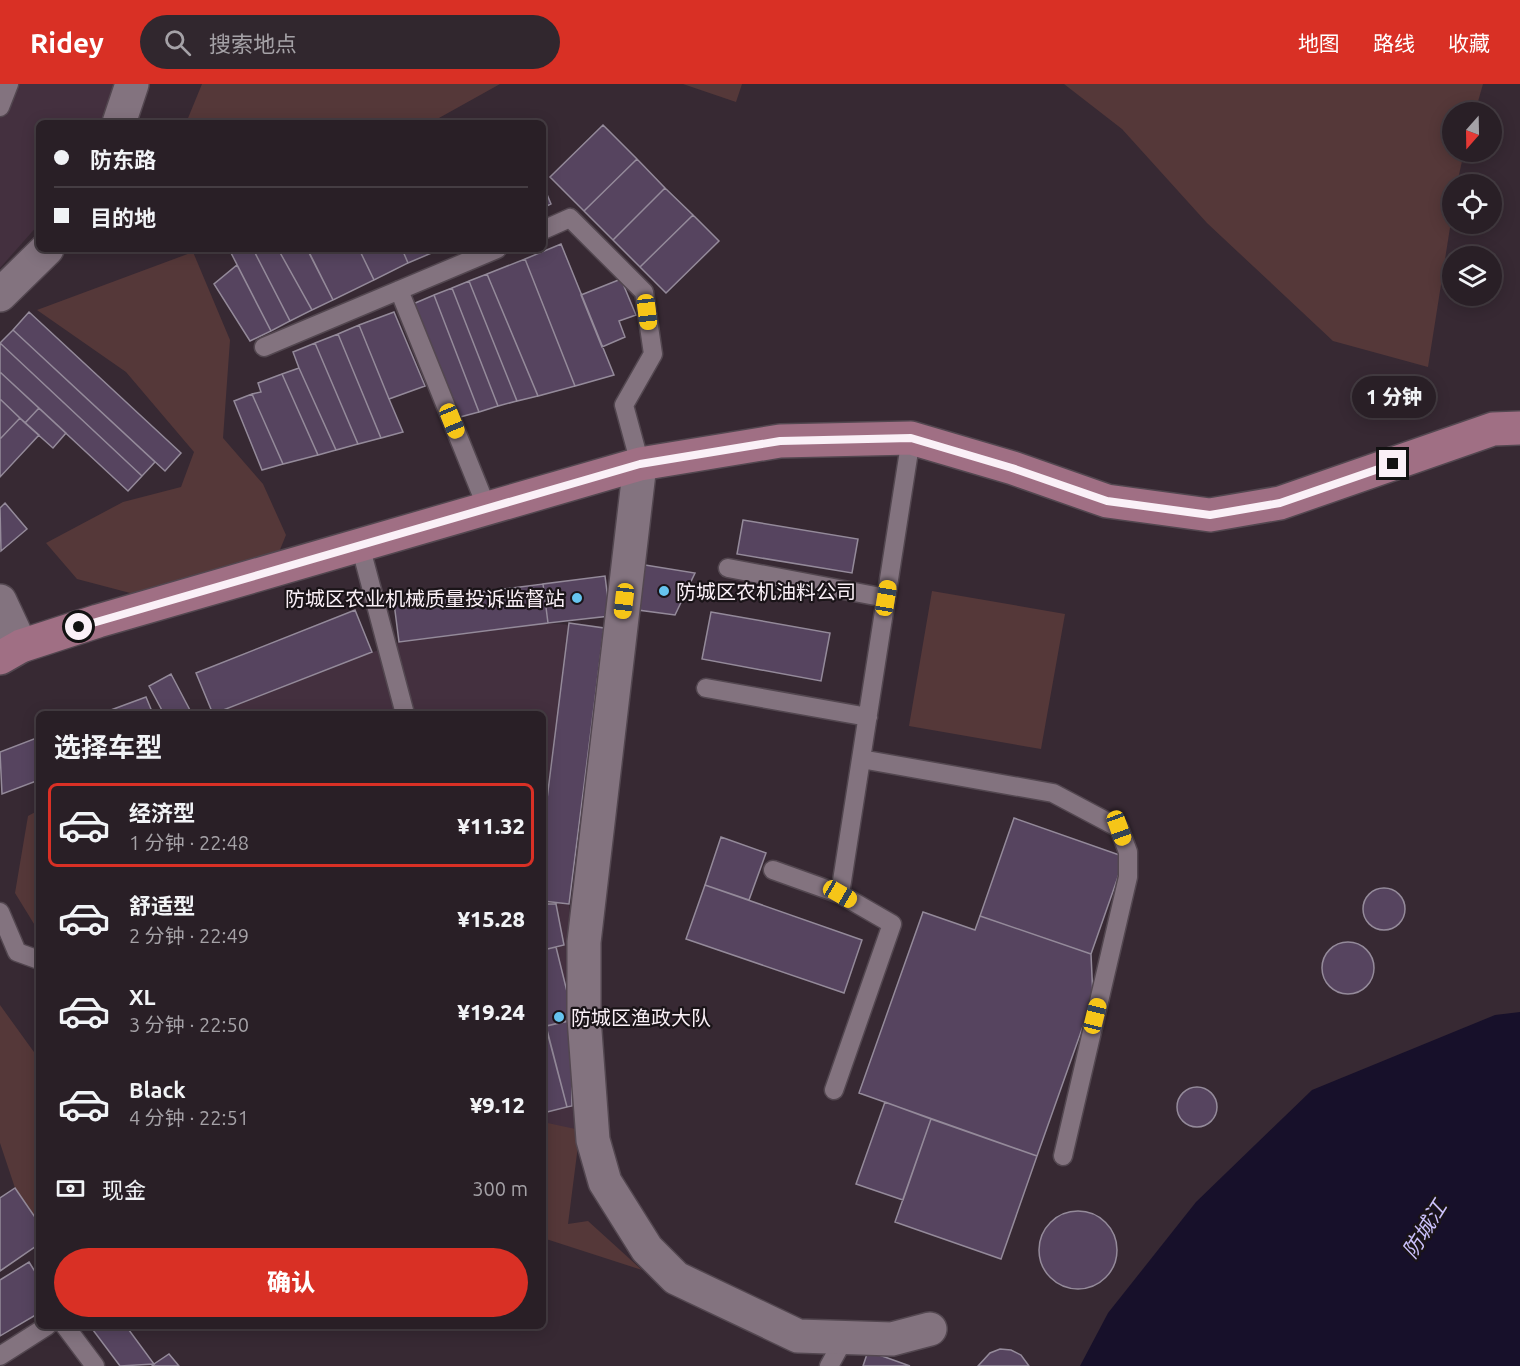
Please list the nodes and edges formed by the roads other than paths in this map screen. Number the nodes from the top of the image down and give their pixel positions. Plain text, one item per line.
1 (9, 84) edge
2 (132, 84) edge
3 (0, 107) edge
4 (120, 120) edge
5 (546, 229) edge
6 (44, 252) edge
7 (490, 252) edge
8 (399, 290) junction
9 (0, 295) edge
10 (264, 347) dead end
11 (1520, 428) edge
12 (911, 438) junction
13 (640, 464) junction
14 (487, 508) junction
15 (360, 545) junction
16 (728, 568) dead end
17 (886, 598) junction
18 (0, 602) edge
19 (11, 652) edge
20 (706, 688) dead end
21 (404, 711) edge
22 (868, 717) junction
23 (861, 759) junction
24 (773, 870) dead end
25 (840, 894) junction
26 (0, 912) edge
27 (36, 959) edge
28 (834, 1090) dead end
29 (1063, 1156) dead end
30 (42, 1329) edge
31 (67, 1329) edge
32 (930, 1329) dead end
33 (837, 1353) edge
34 (0, 1356) edge
35 (95, 1366) edge

1 - 3 lane
2 - 4 street
5 - 13 lane
6 - 9 street
7 - 8 lane
8 - 10 lane
8 - 14 lane
11 - 12 main road
12 - 13 main road
12 - 17 lane
13 - 14 main road
13 - 33 street
14 - 15 main road
15 - 19 main road
15 - 21 lane
16 - 17 lane
17 - 22 lane
18 - 19 street
20 - 22 lane
22 - 23 lane
23 - 25 lane
23 - 29 lane
24 - 25 lane
25 - 28 lane
26 - 27 lane
30 - 34 lane
31 - 35 lane
32 - 33 street

